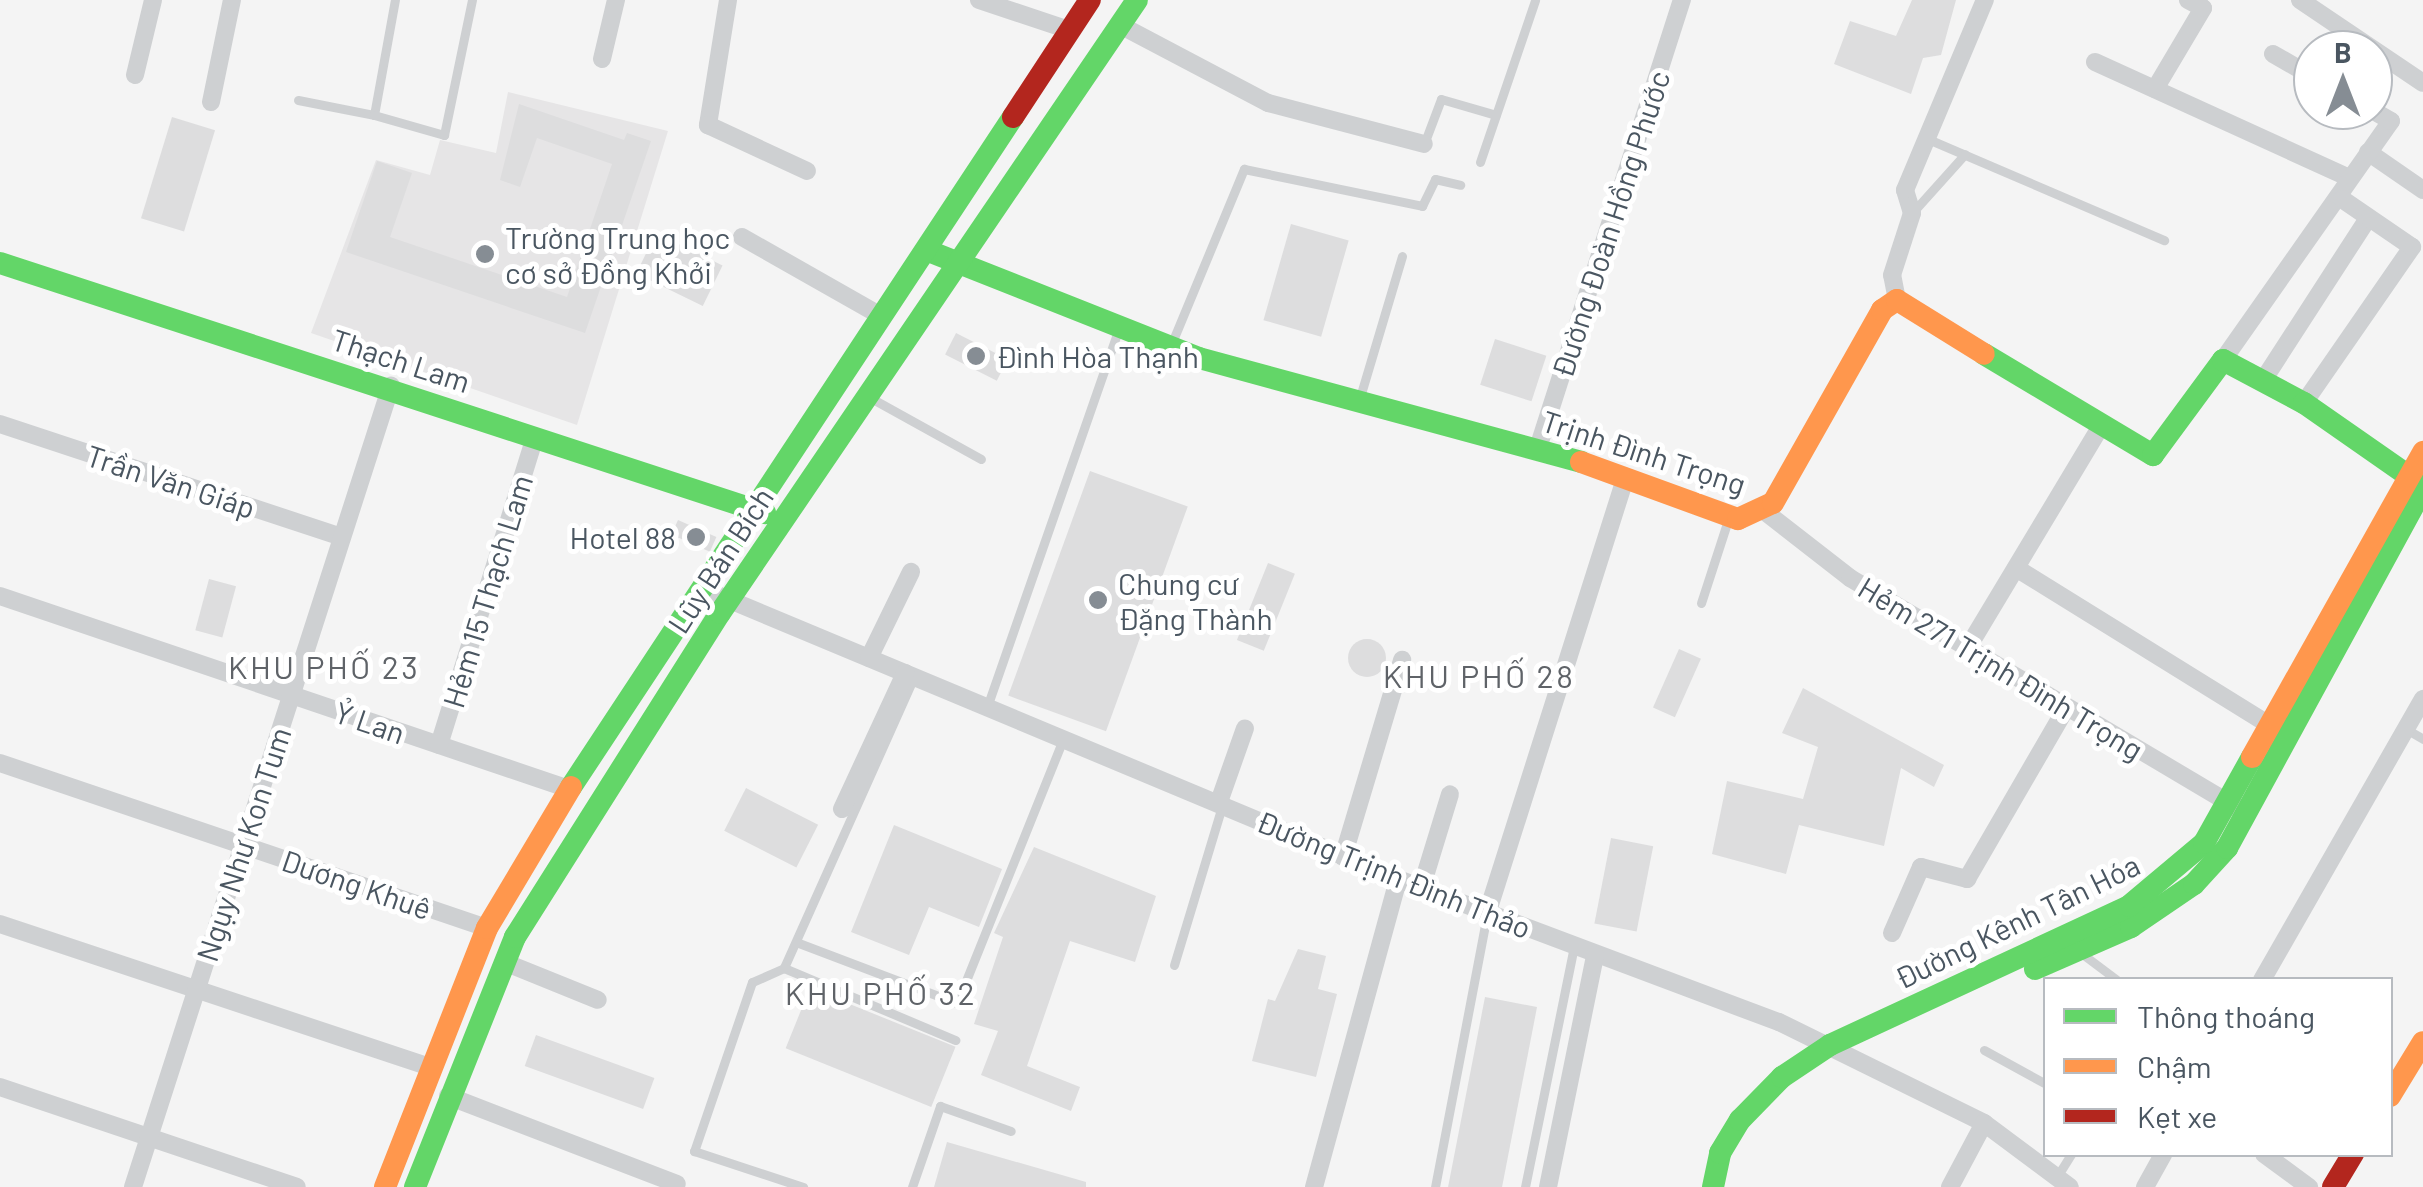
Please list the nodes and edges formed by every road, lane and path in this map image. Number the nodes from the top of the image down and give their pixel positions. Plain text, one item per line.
1 (153, 0) edge
2 (232, 0) edge
3 (394, 0) edge
4 (472, 0) edge
5 (616, 0) edge
6 (728, 0) edge
7 (978, 0) edge
8 (1090, 0) edge
9 (1137, 0) edge
10 (1535, 0) edge
11 (1682, 0) edge
12 (1985, 0) edge
13 (2188, 0) edge
14 (2300, 0) edge
15 (1120, 26) junction
16 (1069, 30) junction
17 (2273, 54) dead end
18 (602, 58) dead end
19 (2096, 62) dead end
20 (2293, 66) edge
21 (135, 75) dead end
22 (2423, 83) edge
23 (2155, 89) junction
24 (298, 100) dead end
25 (211, 102) dead end
26 (374, 115) junction
27 (1496, 115) junction
28 (2384, 130) edge
29 (1926, 138) junction
30 (1424, 144) joint
31 (2368, 152) junction
32 (1965, 154) junction
33 (1480, 162) dead end
34 (807, 171) dead end
35 (2350, 178) junction
36 (1460, 185) dead end
37 (2423, 190) edge
38 (2342, 199) junction
39 (1912, 213) junction
40 (2368, 218) junction
41 (742, 237) dead end
42 (2164, 240) dead end
43 (926, 250) junction
44 (1402, 256) dead end
45 (958, 264) junction
46 (1, 267) edge
47 (1896, 300) junction
48 (881, 316) junction
49 (1120, 328) junction
50 (1170, 348) junction
51 (2223, 360) junction
52 (2264, 379) junction
53 (391, 386) junction
54 (867, 396) junction
55 (1360, 397) junction
56 (2304, 402) junction
57 (0, 424) edge
58 (2099, 429) junction
59 (535, 437) junction
60 (1538, 448) junction
61 (2423, 452) edge
62 (981, 459) dead end
63 (1626, 478) junction
64 (2418, 484) edge
65 (752, 509) junction
66 (1764, 511) junction
67 (1728, 517) junction
68 (783, 518) junction
69 (342, 537) junction
70 (2016, 568) junction
71 (911, 572) dead end
72 (702, 588) junction
73 (0, 596) edge
74 (728, 600) junction
75 (1702, 603) dead end
76 (1967, 648) junction
77 (869, 658) junction
78 (1402, 660) dead end
79 (909, 675) junction
80 (291, 695) junction
81 (2423, 700) edge
82 (987, 707) junction
83 (2066, 708) junction
84 (1245, 728) dead end
85 (2274, 728) junction
86 (2406, 729) junction
87 (1064, 739) junction
88 (2423, 740) edge
89 (440, 745) junction
90 (0, 762) edge
91 (569, 789) junction
92 (1450, 794) dead end
93 (1221, 803) junction
94 (842, 809) dead end
95 (2238, 809) junction
96 (242, 845) junction
97 (1343, 857) junction
98 (1398, 880) junction
99 (1421, 889) junction
100 (1487, 914) junction
101 (0, 924) edge
102 (487, 928) junction
103 (1892, 933) dead end
104 (796, 942) junction
105 (1574, 948) junction
106 (2078, 950) junction
107 (1595, 956) junction
108 (504, 962) junction
109 (1174, 965) dead end
110 (784, 968) junction
111 (2112, 977) edge
112 (2264, 977) edge
113 (196, 990) junction
114 (598, 1000) dead end
115 (955, 1040) dead end
116 (2423, 1042) edge
117 (1840, 1050) junction
118 (1984, 1050) dead end
119 (427, 1066) junction
120 (2043, 1082) edge
121 (0, 1087) edge
122 (2393, 1091) edge
123 (448, 1096) junction
124 (1984, 1123) junction
125 (1011, 1130) dead end
126 (149, 1137) junction
127 (2069, 1157) edge
128 (2161, 1157) edge
129 (2268, 1157) edge
130 (2351, 1157) edge
131 (2061, 1183) edge
132 (676, 1184) dead end
133 (133, 1187) edge
134 (297, 1187) edge
135 (386, 1187) edge
136 (415, 1187) edge
137 (803, 1187) edge
138 (912, 1187) edge
139 (1314, 1187) edge
140 (1435, 1187) edge
141 (1525, 1187) edge
142 (1548, 1187) edge
143 (1713, 1187) edge
144 (1730, 1187) edge
145 (1950, 1187) edge
146 (2144, 1187) edge
147 (2309, 1187) edge
148 (2333, 1187) edge

1 - 21 street
2 - 25 street
3 - 26 lane
4 - 26 lane
5 - 18 street
6 - 34 street
7 - 16 street
8 - 16 street, Lũy Bán Bích
9 - 15 street, Lũy Bán Bích
10 - 27 lane
11 - 60 street, Đường Đoàn Hồng Phước
12 - 29 street
13 - 23 street
14 - 22 street
15 - 30 street
15 - 45 street, Lũy Bán Bích
16 - 43 street, Lũy Bán Bích
17 - 20 street
19 - 23 street
23 - 35 street
24 - 26 lane
27 - 30 lane
27 - 33 lane
28 - 31 street
29 - 32 lane
29 - 39 street
31 - 35 street
31 - 37 street
32 - 39 lane
32 - 42 lane
35 - 38 street
36 - 50 lane
38 - 40 street
38 - 51 street
39 - 47 street
40 - 52 street
40 - 56 street
41 - 48 street
43 - 45 street, Trịnh Đình Trọng
43 - 48 street, Lũy Bán Bích
44 - 55 lane
45 - 49 street, Trịnh Đình Trọng
45 - 54 street, Lũy Bán Bích
46 - 53 street, Thạch Lam
47 - 58 street
47 - 66 street, Trịnh Đình Trọng
48 - 65 street, Lũy Bán Bích
49 - 50 street, Trịnh Đình Trọng
49 - 82 lane
50 - 55 street, Trịnh Đình Trọng
51 - 52 street
51 - 58 street
52 - 56 street
53 - 59 street, Thạch Lam
53 - 69 street, Ngụy Như Kon Tum
54 - 62 lane
54 - 68 street, Lũy Bán Bích
55 - 60 street, Trịnh Đình Trọng
56 - 64 street
57 - 69 street, Trần Văn Giáp
58 - 70 street
59 - 65 street, Thạch Lam
59 - 89 street, Hẻm 15 Thạch Lam
60 - 63 street, Trịnh Đình Trọng
61 - 64 street, Đường Kênh Tân Hóa
63 - 67 street, Trịnh Đình Trọng
63 - 100 street
64 - 85 street, Đường Kênh Tân Hóa
64 - 95 street, Đường Kênh Tân Hóa
65 - 68 street, Thạch Lam
65 - 72 street, Lũy Bán Bích
66 - 67 street, Trịnh Đình Trọng
66 - 76 street, Hẻm 271 Trịnh Đình Trọng
67 - 75 lane
68 - 74 street, Lũy Bán Bích
69 - 80 street, Ngụy Như Kon Tum
70 - 76 street
70 - 85 street
71 - 77 street
72 - 74 street, Đường Trịnh Đình Thảo
72 - 91 street, Lũy Bán Bích
73 - 80 street, Ỷ Lan
74 - 77 street, Đường Trịnh Đình Thảo
74 - 108 street, Lũy Bán Bích
76 - 83 street, Hẻm 271 Trịnh Đình Trọng
77 - 79 street, Đường Trịnh Đình Thảo
78 - 97 street
79 - 82 street, Đường Trịnh Đình Thảo
79 - 94 street
79 - 104 lane
80 - 89 street, Ỷ Lan
80 - 96 street, Ngụy Như Kon Tum
81 - 86 street
82 - 87 street, Đường Trịnh Đình Thảo
83 - 95 street, Hẻm 271 Trịnh Đình Trọng
83 - 103 street
84 - 93 street
85 - 95 street, Đường Kênh Tân Hóa
86 - 88 lane
86 - 112 street
87 - 93 street, Đường Trịnh Đình Thảo
87 - 104 lane
89 - 91 street, Ỷ Lan
90 - 96 street, Dương Khuê
91 - 102 street, Lũy Bán Bích
92 - 99 street
93 - 97 street, Đường Trịnh Đình Thảo
93 - 109 lane
95 - 106 street, Đường Kênh Tân Hóa
95 - 117 street, Đường Kênh Tân Hóa
96 - 102 street, Dương Khuê
96 - 113 street, Ngụy Như Kon Tum
97 - 98 street, Đường Trịnh Đình Thảo
98 - 99 street, Đường Trịnh Đình Thảo
98 - 139 street
99 - 100 street, Đường Trịnh Đình Thảo
100 - 105 street, Đường Trịnh Đình Thảo
100 - 140 lane
101 - 113 street
102 - 119 street, Lũy Bán Bích
104 - 110 lane
105 - 107 street, Đường Trịnh Đình Thảo
105 - 141 lane
106 - 111 lane
106 - 117 street, Đường Kênh Tân Hóa
107 - 117 street, Đường Trịnh Đình Thảo
107 - 142 street
108 - 114 street
108 - 123 street, Lũy Bán Bích
110 - 115 lane
110 - 137 lane
113 - 119 street
113 - 126 street, Ngụy Như Kon Tum
116 - 122 street
117 - 124 street, Đường Trịnh Đình Thảo
117 - 143 street, Đường Kênh Tân Hóa
117 - 144 street, Đường Kênh Tân Hóa
118 - 120 lane
119 - 135 street, Lũy Bán Bích
121 - 126 street
123 - 132 street
123 - 136 street, Lũy Bán Bích
124 - 131 street, Đường Trịnh Đình Thảo
124 - 145 street
125 - 138 lane
126 - 133 street, Ngụy Như Kon Tum
126 - 134 street
127 - 131 lane
128 - 146 street
129 - 147 street
130 - 148 street

